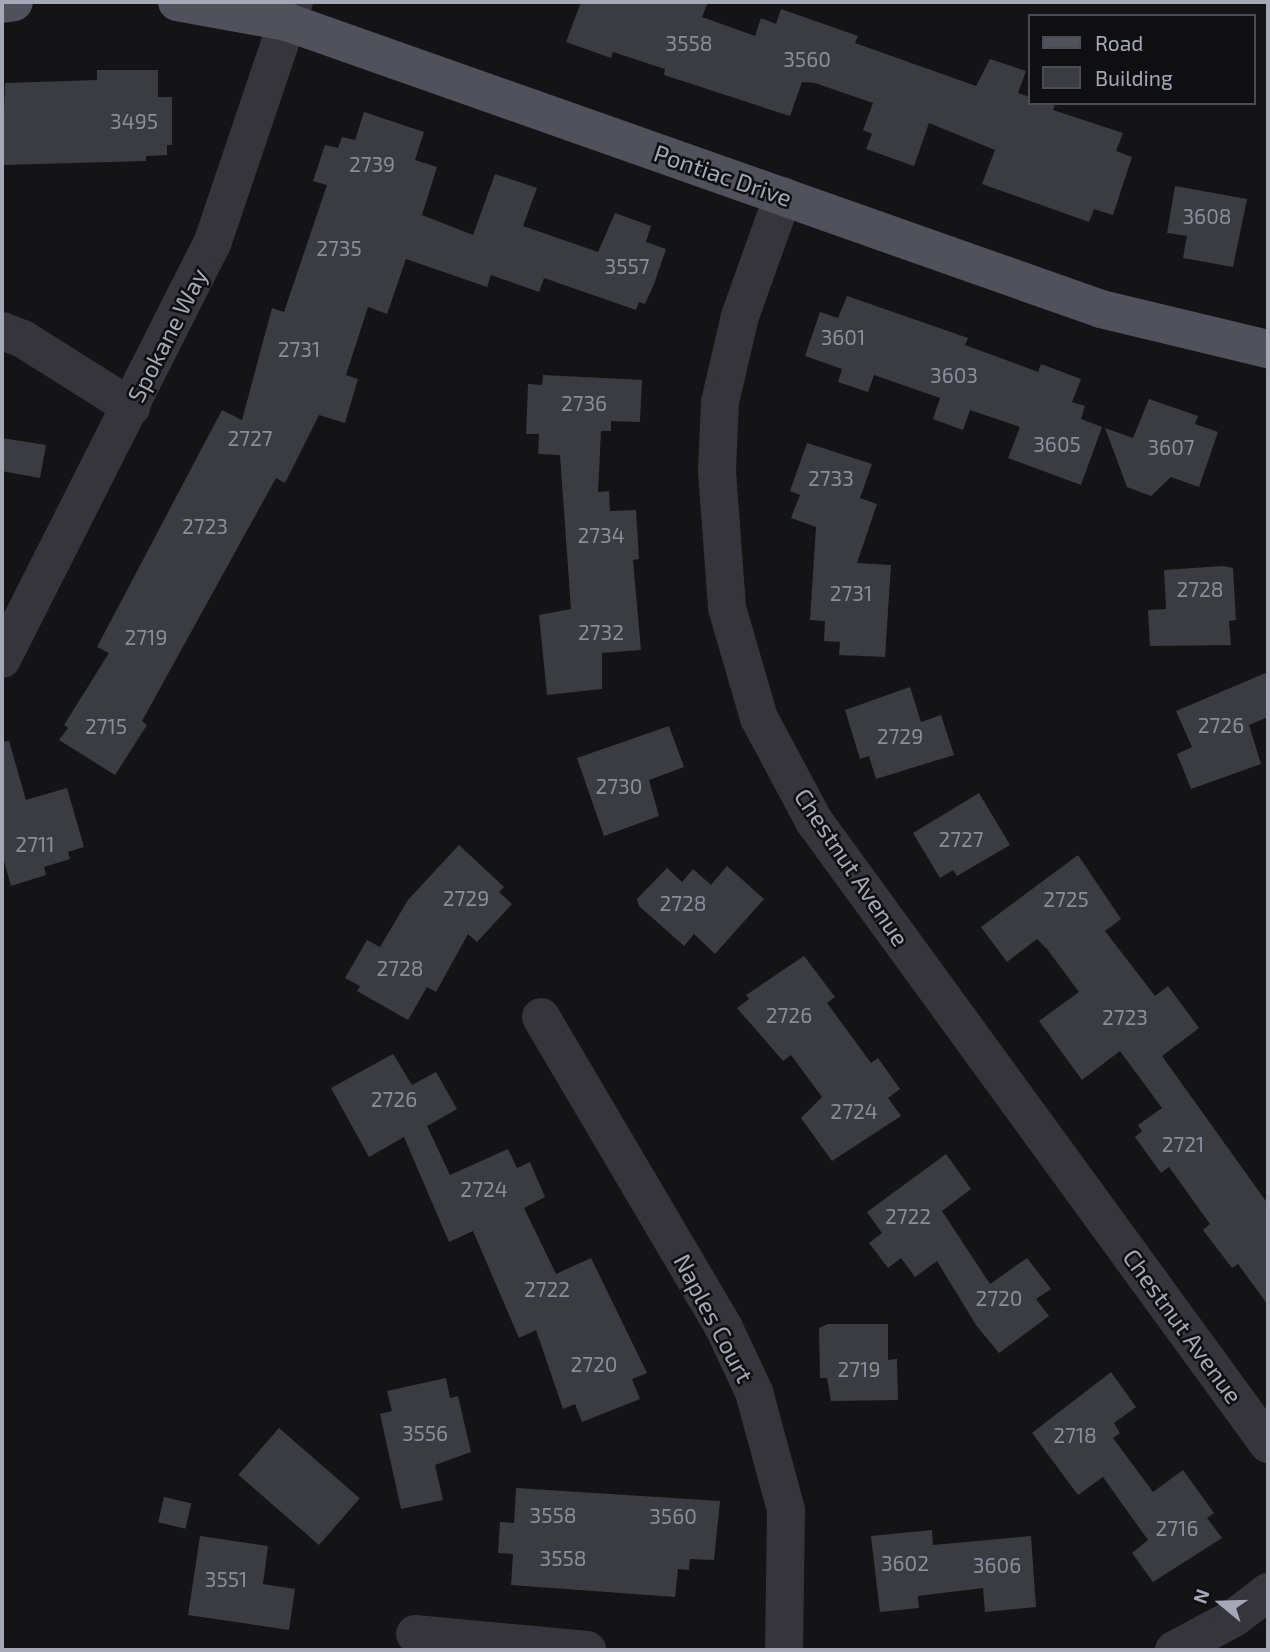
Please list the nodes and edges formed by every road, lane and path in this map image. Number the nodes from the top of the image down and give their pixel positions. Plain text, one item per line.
1 (15, 2) edge
2 (177, 2) edge
3 (2, 4) edge
4 (290, 12) edge
5 (783, 196) junction
6 (2, 331) edge
7 (1268, 349) edge
8 (131, 407) junction
9 (5, 657) edge
10 (541, 1017) dead end
11 (1268, 1444) edge
12 (1268, 1592) edge
13 (415, 1634) dead end
14 (587, 1650) edge
15 (784, 1650) edge
16 (1174, 1650) edge

1 - 3 main road
2 - 4 main road, Pontiac Drive
4 - 5 main road, Pontiac Drive
4 - 8 street, Spokane Way
5 - 7 main road, Pontiac Drive
5 - 11 street, Chestnut Avenue
6 - 8 street
8 - 9 street, Spokane Way
10 - 15 street, Naples Court
12 - 16 street
13 - 14 street

